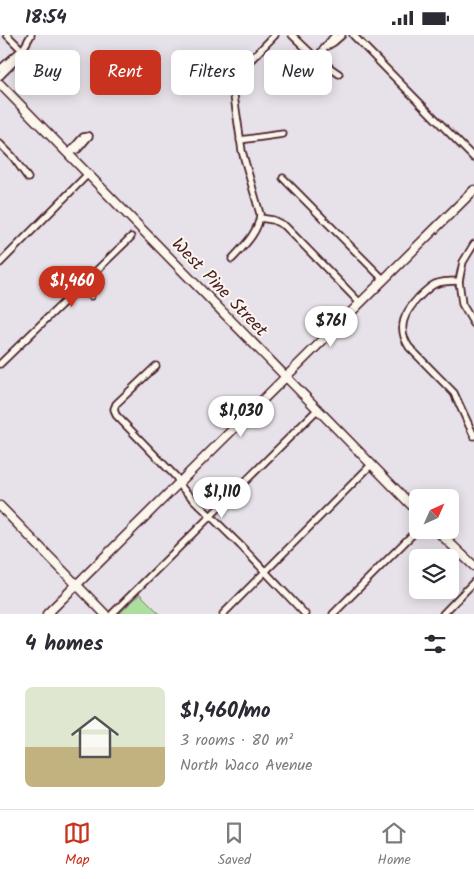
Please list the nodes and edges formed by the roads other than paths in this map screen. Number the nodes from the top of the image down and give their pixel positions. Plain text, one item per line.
1 (7, 35) edge
2 (30, 35) edge
3 (275, 35) edge
4 (292, 35) edge
5 (335, 35) edge
6 (342, 35) edge
7 (353, 35) edge
8 (327, 46) junction
9 (22, 50) joint
10 (308, 50) edge
11 (323, 50) edge
12 (15, 56) edge
13 (15, 61) edge
14 (0, 69) edge
15 (332, 69) edge
16 (339, 74) dead end
17 (0, 76) edge
18 (0, 84) edge
19 (283, 134) dead end
20 (240, 140) junction
21 (0, 143) edge
22 (474, 158) edge
23 (88, 174) junction
24 (28, 178) dead end
25 (283, 178) dead end
26 (474, 190) edge
27 (260, 218) junction
28 (131, 237) dead end
29 (474, 244) edge
30 (232, 259) dead end
31 (0, 263) edge
32 (384, 280) junction
33 (459, 281) junction
34 (80, 285) junction
35 (91, 296) dead end
36 (360, 303) junction
37 (474, 324) edge
38 (0, 364) edge
39 (156, 366) dead end
40 (285, 377) junction
41 (317, 410) junction
42 (474, 436) edge
43 (371, 465) junction
44 (180, 483) junction
45 (409, 503) edge
46 (0, 506) edge
47 (211, 516) junction
48 (409, 538) edge
49 (446, 539) edge
50 (474, 566) edge
51 (265, 573) junction
52 (474, 582) edge
53 (77, 585) junction
54 (101, 612) edge
55 (47, 614) edge
56 (112, 614) edge
57 (223, 614) edge
58 (305, 614) edge
59 (333, 614) edge
60 (443, 614) edge

1 - 9 street
2 - 9 street
3 - 20 street
4 - 10 street
5 - 8 street
6 - 8 street
7 - 22 street
8 - 11 street
12 - 14 street
13 - 17 street
15 - 16 street
18 - 23 street, West Pine Street
19 - 20 street
20 - 27 street
21 - 24 street
23 - 31 street
23 - 40 street, West Pine Street
25 - 32 street
26 - 32 street
27 - 30 street
27 - 36 street
28 - 34 street
29 - 33 street
32 - 36 street
33 - 37 street
33 - 42 street
34 - 35 street
34 - 38 street
36 - 40 street
39 - 44 street
40 - 41 street, West Pine Street
40 - 44 street
41 - 43 street, West Pine Street
41 - 47 street
43 - 45 street, West Pine Street
43 - 51 street
44 - 47 street
44 - 53 street
46 - 53 street
47 - 51 street
47 - 56 street
48 - 59 street
49 - 50 street
51 - 57 street
51 - 58 street
52 - 60 street
53 - 54 street
53 - 55 street

